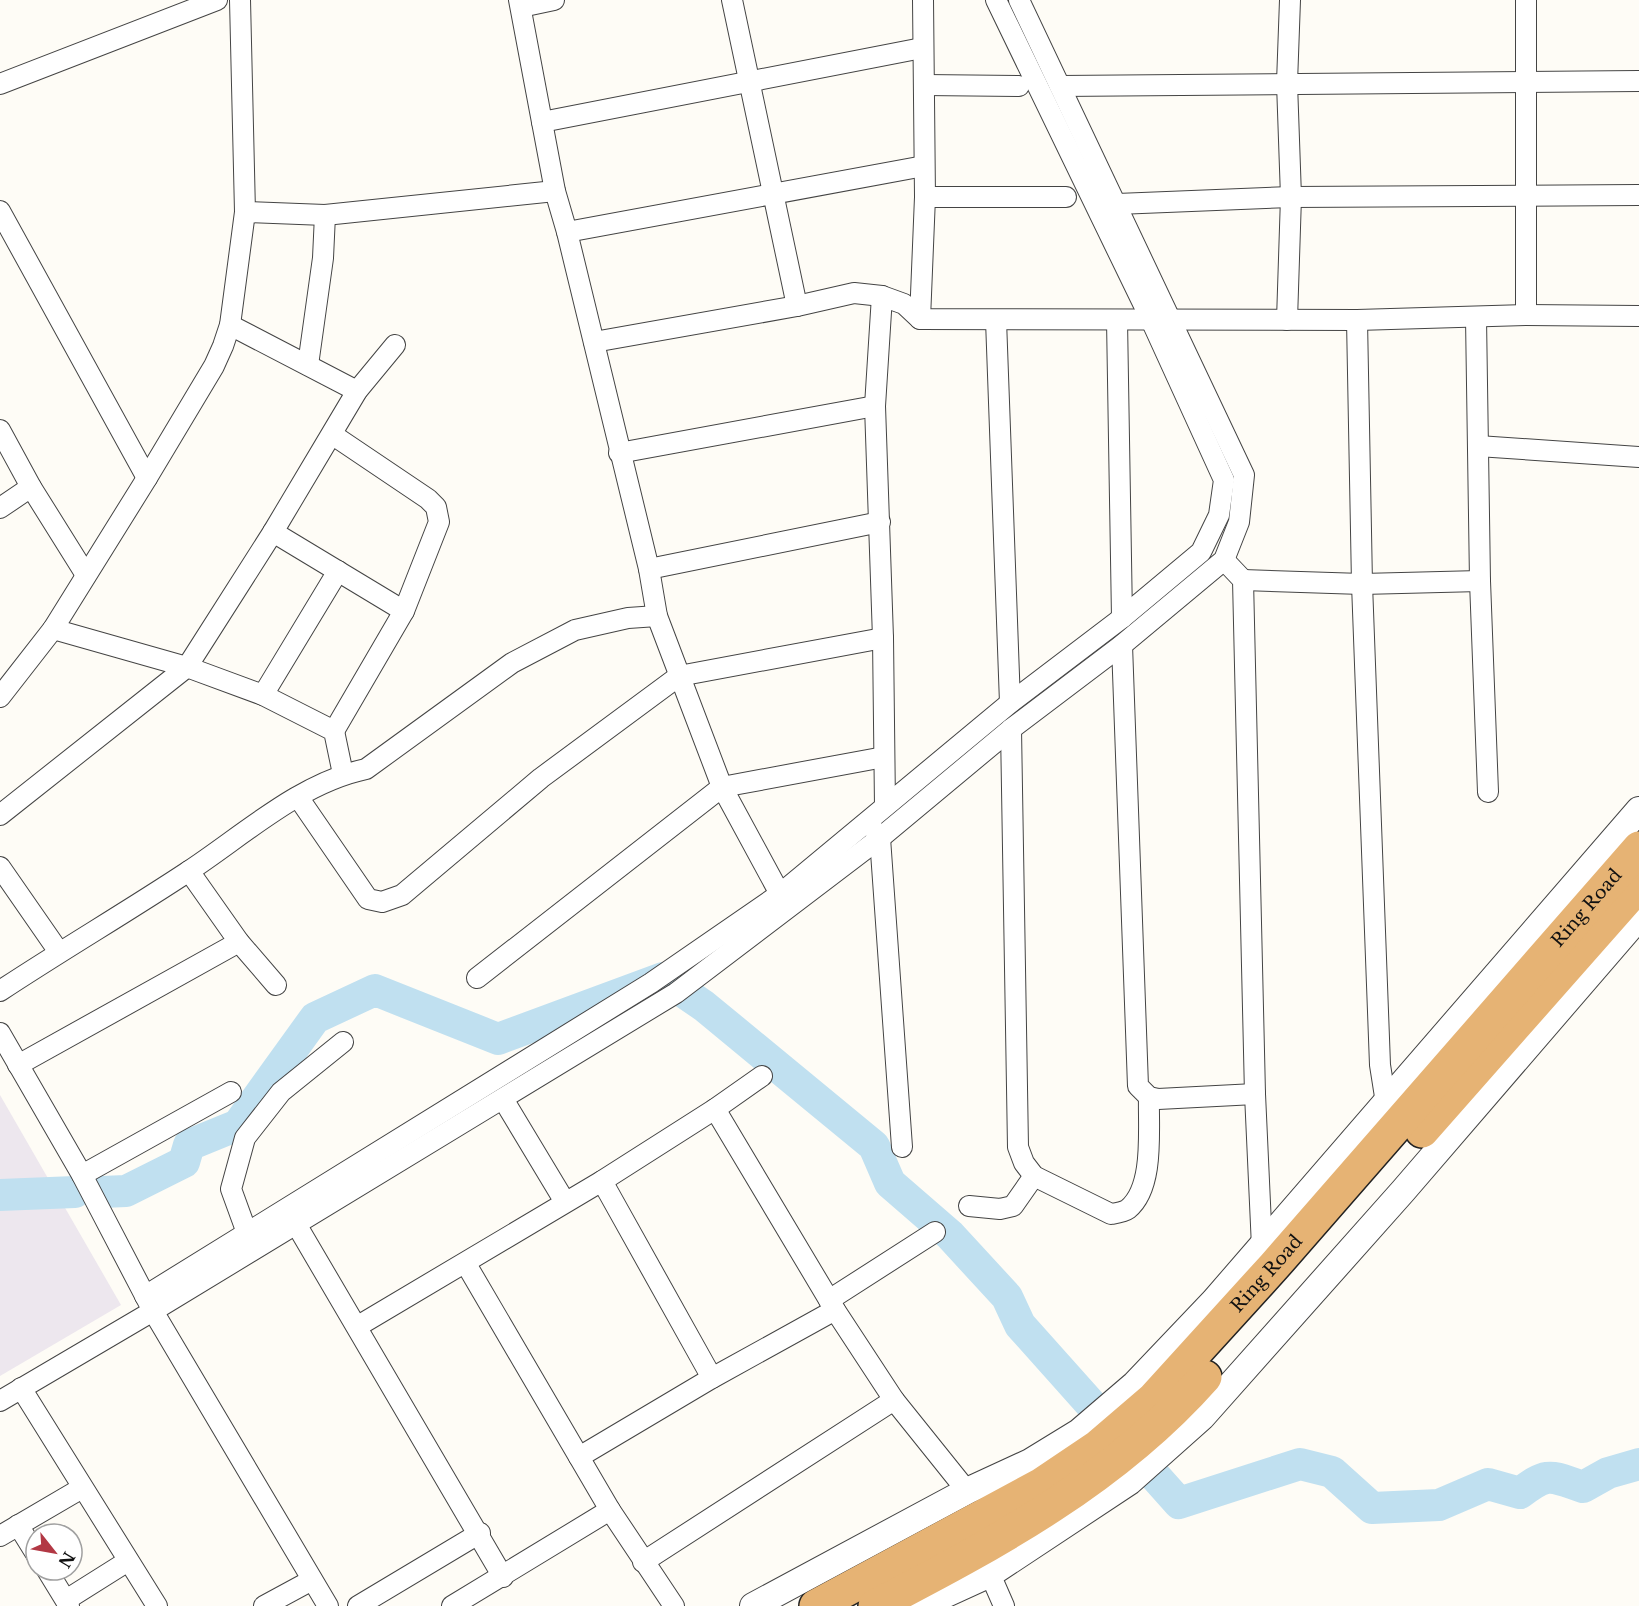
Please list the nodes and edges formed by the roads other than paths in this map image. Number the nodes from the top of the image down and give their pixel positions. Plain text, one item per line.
1 (240, 0) edge
2 (554, 0) edge
3 (732, 0) edge
4 (923, 0) edge
5 (996, 0) edge
6 (1019, 0) edge
7 (1290, 0) edge
8 (1526, 0) edge
9 (209, 1) edge
10 (520, 4) edge
11 (922, 48) junction
12 (749, 80) junction
13 (1639, 81) edge
14 (1287, 83) junction
15 (1525, 83) junction
16 (0, 84) edge
17 (924, 85) junction
18 (1019, 86) dead end
19 (1060, 86) junction
20 (542, 122) junction
21 (924, 166) junction
22 (555, 191) junction
23 (1526, 194) junction
24 (773, 195) junction
25 (1639, 195) edge
26 (925, 197) junction
27 (1065, 197) dead end
28 (1291, 197) junction
29 (1117, 204) junction
30 (0, 211) edge
31 (245, 212) junction
32 (325, 215) junction
33 (567, 232) junction
34 (882, 296) junction
35 (797, 306) junction
36 (1526, 315) junction
37 (1639, 316) edge
38 (1476, 318) junction
39 (920, 320) junction
40 (996, 320) junction
41 (1117, 320) junction
42 (1151, 320) junction
43 (1173, 320) junction
44 (1287, 320) junction
45 (1357, 320) junction
46 (230, 325) junction
47 (594, 342) junction
48 (395, 345) dead end
49 (308, 366) junction
50 (357, 391) junction
51 (875, 406) junction
52 (0, 430) edge
53 (333, 435) junction
54 (1478, 446) junction
55 (619, 453) junction
56 (1639, 456) edge
57 (147, 478) junction
58 (32, 487) junction
59 (0, 508) edge
60 (879, 522) junction
61 (273, 532) junction
62 (1224, 560) junction
63 (649, 568) junction
64 (338, 571) junction
65 (86, 575) junction
66 (1243, 580) junction
67 (1480, 581) junction
68 (1362, 584) junction
69 (404, 611) junction
70 (657, 616) junction
71 (1122, 618) junction
72 (53, 629) junction
73 (883, 638) junction
74 (1122, 645) junction
75 (187, 667) junction
76 (679, 676) junction
77 (264, 695) junction
78 (0, 697) edge
79 (1010, 703) junction
80 (1011, 729) junction
81 (334, 731) junction
82 (884, 758) junction
83 (343, 774) junction
84 (722, 787) junction
85 (1488, 792) dead end
86 (298, 797) junction
87 (885, 806) junction
88 (1639, 810) edge
89 (0, 815) edge
90 (867, 821) junction
91 (880, 838) junction
92 (1639, 848) edge
93 (0, 867) edge
94 (189, 871) junction
95 (1639, 885) edge
96 (780, 894) junction
97 (1639, 917) edge
98 (239, 942) junction
99 (59, 952) junction
100 (477, 978) dead end
101 (276, 985) dead end
102 (0, 991) edge
103 (0, 1033) edge
104 (343, 1042) dead end
105 (18, 1065) junction
106 (762, 1076) dead end
107 (231, 1092) dead end
108 (1256, 1094) junction
109 (1149, 1097) junction
110 (503, 1099) junction
111 (1386, 1103) junction
112 (716, 1109) junction
113 (902, 1147) dead end
114 (82, 1175) junction
115 (1034, 1176) junction
116 (602, 1181) junction
117 (565, 1202) junction
118 (969, 1206) dead end
119 (296, 1224) junction
120 (935, 1232) dead end
121 (247, 1233) junction
122 (1262, 1247) junction
123 (466, 1264) junction
124 (149, 1304) junction
125 (832, 1305) junction
126 (358, 1326) junction
127 (712, 1378) junction
128 (21, 1388) junction
129 (894, 1400) junction
130 (0, 1401) edge
131 (1161, 1408) junction
132 (1105, 1456) junction
133 (579, 1457) junction
134 (82, 1488) junction
135 (967, 1491) junction
136 (610, 1510) junction
137 (18, 1525) junction
138 (480, 1533) junction
139 (24, 1535) edge
140 (0, 1536) edge
141 (128, 1561) junction
142 (643, 1562) junction
143 (990, 1574) junction
144 (503, 1577) junction
145 (312, 1580) junction
146 (55, 1582) edge
147 (68, 1603) edge
148 (157, 1606) edge
149 (264, 1606) edge
150 (328, 1606) edge
151 (358, 1606) edge
152 (453, 1606) edge
153 (674, 1606) edge
154 (753, 1606) edge
155 (816, 1606) edge
156 (875, 1606) edge
157 (920, 1606) edge
158 (1004, 1606) edge

1 - 31 street
2 - 10 street
3 - 12 street
4 - 11 street
5 - 42 street
6 - 19 street
7 - 14 street
8 - 15 street
9 - 16 street
10 - 20 street
11 - 12 street
11 - 17 street
12 - 20 street
12 - 24 street
13 - 15 street
14 - 15 street
14 - 19 street
14 - 28 street
15 - 23 street
17 - 18 street
17 - 21 street
19 - 29 street
20 - 22 street
21 - 24 street
21 - 26 street
22 - 32 street
22 - 33 street
23 - 25 street
23 - 28 street
23 - 36 street
24 - 33 street
24 - 35 street
26 - 27 street
26 - 39 street
28 - 29 street
28 - 44 street
29 - 43 street
30 - 57 street
31 - 32 street
31 - 46 street
32 - 49 street
33 - 47 street
34 - 35 street
34 - 39 street
34 - 51 street
35 - 47 street
36 - 37 street
36 - 38 street
38 - 45 street
38 - 54 street
39 - 40 street
40 - 41 street
40 - 79 street
41 - 42 street
41 - 71 street
42 - 43 street
42 - 71 street
43 - 44 street
43 - 62 street
44 - 45 street
45 - 68 street
46 - 49 street
46 - 57 street
47 - 55 street
48 - 50 street
49 - 50 street
50 - 53 street
51 - 55 street
51 - 60 street
52 - 58 street
53 - 61 street
53 - 69 street
54 - 56 street
54 - 67 street
55 - 63 street
57 - 65 street
58 - 59 street
58 - 65 street
60 - 63 street
60 - 73 street
61 - 64 street
61 - 75 street
62 - 66 street
62 - 74 street
63 - 70 street
64 - 69 street
64 - 77 street
65 - 72 street
66 - 68 street
66 - 108 street
67 - 68 street
67 - 85 street
68 - 111 street
69 - 81 street
70 - 76 street
70 - 83 street
71 - 79 street
72 - 75 street
72 - 78 street
73 - 76 street
73 - 82 street
74 - 80 street
74 - 109 street
75 - 77 street
75 - 89 street
76 - 84 street
76 - 86 street
77 - 81 street
79 - 87 street
80 - 91 street
80 - 115 street
81 - 83 street
82 - 84 street
82 - 87 street
83 - 86 street
84 - 96 street
84 - 100 street
86 - 94 street
87 - 90 street
88 - 111 street
90 - 91 street
90 - 96 street
91 - 110 street
91 - 113 street
92 - 131 highway, Ring Road
93 - 99 street
94 - 98 street
94 - 99 street
95 - 131 highway, Ring Road
96 - 121 street
97 - 131 street
98 - 101 street
98 - 105 street
99 - 102 street
103 - 105 street
104 - 121 street
105 - 114 street
106 - 112 street
107 - 114 street
108 - 109 street
108 - 122 street
109 - 115 street
110 - 117 street
110 - 119 street
111 - 122 street
112 - 116 street
112 - 125 street
114 - 124 street
115 - 118 street
116 - 117 street
116 - 127 street
117 - 123 street
119 - 124 street
119 - 126 street
120 - 125 street
121 - 124 street
122 - 131 street
123 - 126 street
123 - 133 street
124 - 128 street
124 - 145 street
125 - 127 street
125 - 129 street
126 - 138 street
127 - 133 street
128 - 130 street
128 - 134 street
129 - 135 street
129 - 142 street
131 - 132 highway, Ring Road
131 - 132 street
132 - 135 street
132 - 143 street
132 - 155 highway, Ring Road
132 - 156 highway, Ring Road
133 - 136 street
134 - 137 street
134 - 141 street
135 - 154 street
136 - 142 street
136 - 144 street
137 - 139 street
137 - 140 street
138 - 144 street
138 - 151 street
141 - 147 street
141 - 148 street
142 - 153 street
143 - 157 street
143 - 158 street
144 - 152 street
145 - 149 street
145 - 150 street
146 - 147 street

